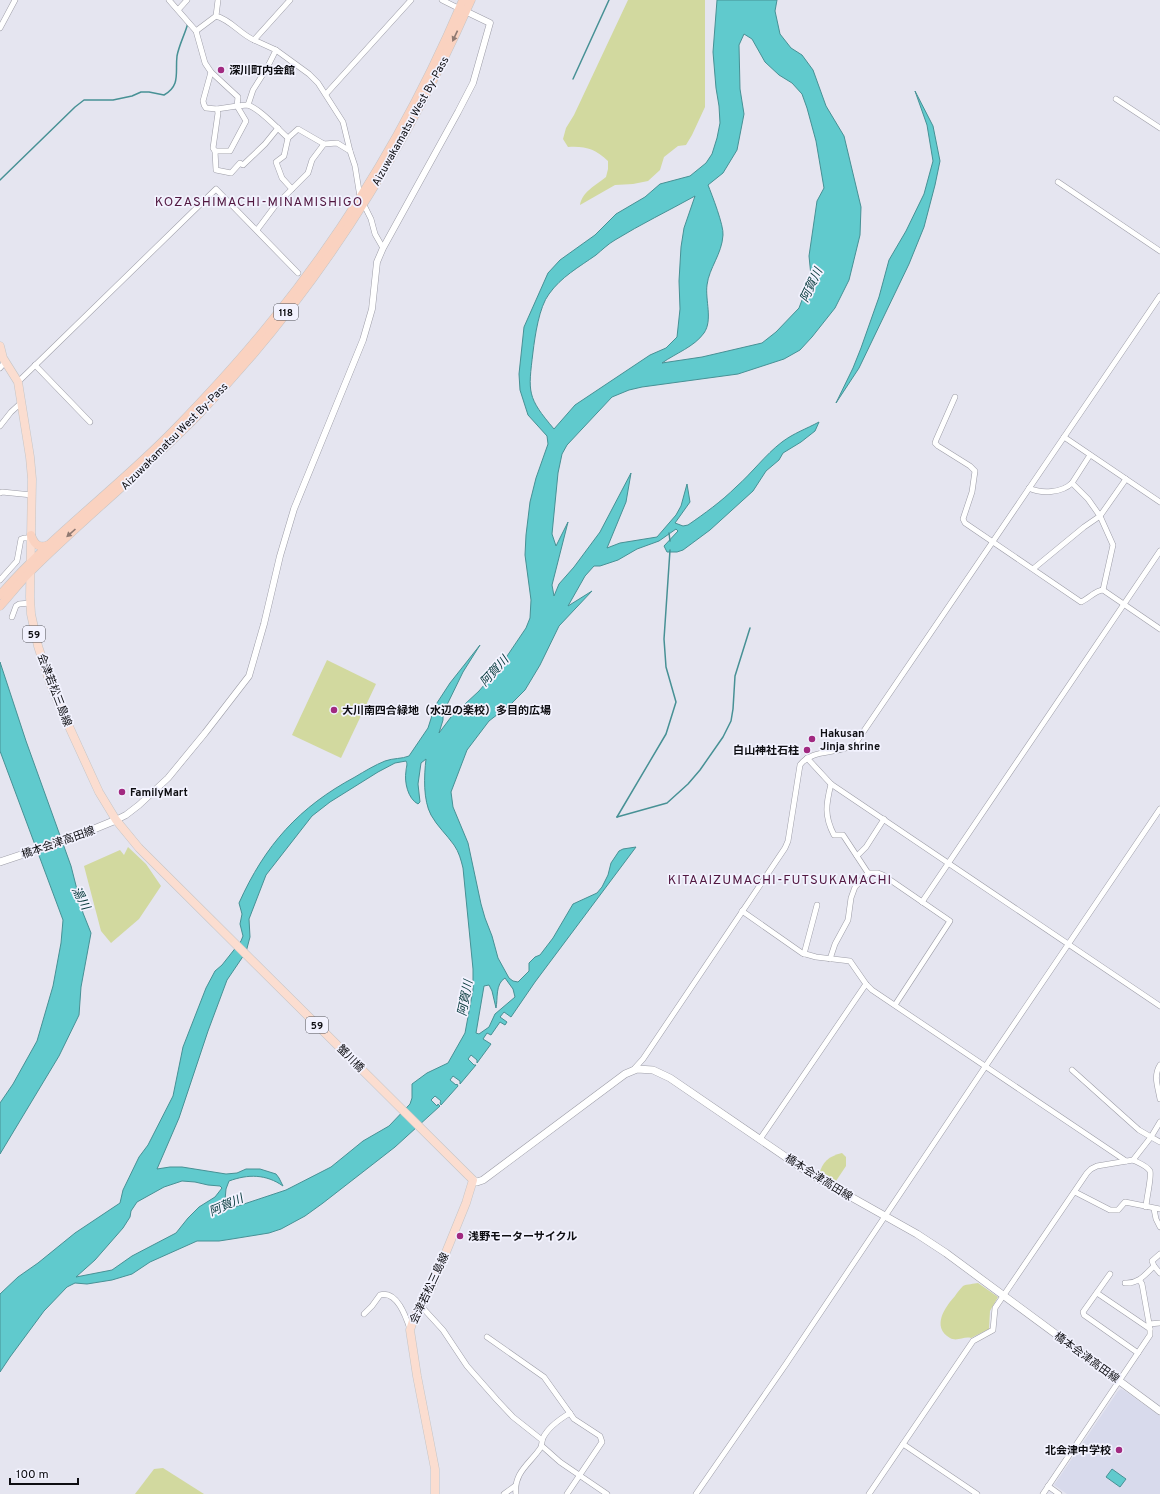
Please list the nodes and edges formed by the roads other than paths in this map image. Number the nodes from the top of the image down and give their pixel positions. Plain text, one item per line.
1 (15, 0) edge
2 (169, 0) edge
3 (187, 0) edge
4 (218, 0) edge
5 (290, 0) edge
6 (411, 0) edge
7 (442, 0) edge
8 (463, 0) edge
9 (472, 0) edge
10 (178, 10) junction
11 (463, 10) junction
12 (216, 16) junction
13 (0, 28) edge
14 (196, 31) junction
15 (254, 40) junction
16 (276, 50) junction
17 (211, 72) junction
18 (326, 94) junction
19 (1116, 99) dead end
20 (248, 105) junction
21 (237, 106) junction
22 (217, 109) junction
23 (278, 128) junction
24 (1160, 128) edge
25 (288, 138) junction
26 (324, 144) junction
27 (215, 151) junction
28 (350, 151) junction
29 (1058, 182) dead end
30 (292, 189) junction
31 (362, 201) junction
32 (257, 230) junction
33 (383, 248) junction
34 (1160, 251) edge
35 (298, 273) dead end
36 (1160, 296) edge
37 (0, 346) edge
38 (2, 365) edge
39 (35, 365) junction
40 (18, 382) junction
41 (954, 397) dead end
42 (22, 402) junction
43 (90, 422) dead end
44 (0, 426) edge
45 (1064, 437) junction
46 (1090, 455) junction
47 (1126, 479) junction
48 (1072, 483) junction
49 (1029, 488) junction
50 (0, 493) edge
51 (32, 494) junction
52 (1160, 502) edge
53 (1100, 516) junction
54 (31, 536) junction
55 (993, 542) junction
56 (48, 545) junction
57 (1160, 551) edge
58 (31, 561) junction
59 (1033, 569) junction
60 (31, 571) junction
61 (0, 580) edge
62 (15, 589) junction
63 (1103, 590) junction
64 (0, 595) edge
65 (30, 600) junction
66 (1124, 605) junction
67 (0, 606) edge
68 (12, 617) dead end
69 (1160, 629) edge
70 (807, 758) junction
71 (831, 784) junction
72 (1160, 808) edge
73 (884, 819) junction
74 (116, 820) junction
75 (857, 856) junction
76 (0, 862) edge
77 (948, 863) junction
78 (868, 873) junction
79 (177, 886) joint
80 (922, 902) junction
81 (817, 905) dead end
82 (742, 912) junction
83 (1069, 944) junction
84 (804, 954) junction
85 (830, 959) junction
86 (866, 984) junction
87 (895, 1005) junction
88 (1160, 1006) edge
89 (1160, 1065) edge
90 (985, 1067) junction
91 (633, 1070) junction
92 (1072, 1070) dead end
93 (1160, 1099) edge
94 (1160, 1122) edge
95 (1151, 1137) junction
96 (760, 1139) junction
97 (1160, 1142) edge
98 (1134, 1160) junction
99 (1126, 1161) junction
100 (473, 1180) junction
101 (1074, 1192) junction
102 (1146, 1207) junction
103 (1157, 1209) edge
104 (884, 1216) junction
105 (1160, 1227) edge
106 (1160, 1254) edge
107 (1154, 1266) junction
108 (1160, 1273) edge
109 (1110, 1274) dead end
110 (1140, 1281) junction
111 (1125, 1283) dead end
112 (1097, 1293) junction
113 (1004, 1296) junction
114 (421, 1306) junction
115 (364, 1314) dead end
116 (1160, 1322) edge
117 (1150, 1326) junction
118 (410, 1330) junction
119 (487, 1338) dead end
120 (1138, 1353) junction
121 (1120, 1381) junction
122 (1160, 1411) edge
123 (570, 1412) junction
124 (542, 1440) junction
125 (903, 1444) junction
126 (542, 1446) junction
127 (579, 1475) junction
128 (514, 1486) junction
129 (1048, 1486) junction
130 (436, 1493) edge
131 (504, 1494) edge
132 (516, 1494) edge
133 (567, 1494) edge
134 (607, 1494) edge
135 (696, 1494) edge
136 (869, 1494) edge
137 (978, 1494) edge
138 (1043, 1494) edge
139 (1059, 1494) edge

1 - 13 street
2 - 10 street
3 - 10 street
4 - 12 street
5 - 15 street
6 - 18 street
7 - 11 street
8 - 11 highway, Aizuwakamatsu West By-Pass / 118
9 - 11 highway, Aizuwakamatsu West By-Pass / 118
10 - 14 street
11 - 31 highway, Aizuwakamatsu West By-Pass / 118
11 - 33 street
12 - 14 street
12 - 15 street
14 - 17 street
15 - 16 street
16 - 18 street
16 - 20 street
17 - 21 street
17 - 22 street
18 - 28 street
19 - 24 street
20 - 21 street
20 - 23 street
21 - 22 street
21 - 27 street
22 - 27 street
23 - 25 street
23 - 27 street
25 - 26 street
25 - 30 street
26 - 28 street
26 - 30 street
28 - 31 street
29 - 34 street
30 - 32 street
31 - 33 street
31 - 56 highway, Aizuwakamatsu West By-Pass / 118
31 -> 60 highway, Aizuwakamatsu West By-Pass / 118
32 - 35 street
32 - 39 street
33 - 74 street
36 - 45 street
37 - 38 main road, 会津若松三島線 / 59
38 - 40 main road, 会津若松三島線 / 59
39 - 40 street
39 - 43 street
40 - 42 main road, 会津若松三島線 / 59
41 - 55 street
42 - 44 street
42 - 51 main road, 会津若松三島線 / 59
45 - 46 street
45 - 49 street
46 - 47 street
46 - 48 street
47 - 52 street
47 - 53 street
48 - 49 street
48 - 53 street
49 - 55 street
50 - 51 street
51 - 54 main road, 会津若松三島線 / 59
53 - 59 street
53 - 63 street
54 - 56 highway
54 - 58 main road, 会津若松三島線 / 59
54 - 61 street
55 - 59 street
55 - 70 street
56 - 58 highway, Aizuwakamatsu West By-Pass / 118
57 - 66 street
58 - 60 main road, 会津若松三島線 / 59
58 - 64 highway, Aizuwakamatsu West By-Pass / 118
59 - 63 street
60 - 62 highway, Aizuwakamatsu West By-Pass / 118
60 - 65 main road, 会津若松三島線 / 59
62 - 65 main road
62 - 67 highway, Aizuwakamatsu West By-Pass / 118
63 - 66 street
65 - 68 street
65 - 74 main road, 会津若松三島線 / 59
66 - 69 street
66 - 77 street
70 - 71 street
70 - 82 street
71 - 73 street
71 - 75 street
72 - 83 street
73 - 75 street
73 - 77 street
74 - 76 main road, 橋本会津高田線
74 - 79 main road, 会津若松三島線 / 59
75 - 78 street
77 - 80 street
77 - 83 street
78 - 80 street
78 - 85 street
79 - 100 main road, 蟹川橋 / 59
80 - 87 street
81 - 84 street
82 - 84 street
82 - 91 street
83 - 88 street
83 - 90 street
84 - 85 street
85 - 86 street
86 - 87 street
86 - 96 street
87 - 90 street
89 - 93 street
90 - 99 street
90 - 104 street
91 - 96 main road, 橋本会津高田線
91 - 100 main road, 橋本会津高田線
92 - 95 street
94 - 95 street
95 - 97 street
95 - 98 street
96 - 104 main road, 橋本会津高田線
98 - 99 street
98 - 102 street
99 - 101 street
100 - 114 main road, 会津若松三島線
101 - 102 street
101 - 113 street
102 - 103 street
103 - 105 street
104 - 113 main road, 橋本会津高田線
104 - 135 street
106 - 107 street
107 - 108 street
107 - 110 street
109 - 112 street
110 - 111 street
110 - 117 street
112 - 117 street
112 - 120 street
113 - 121 main road, 橋本会津高田線
113 - 125 street
114 - 118 main road, 会津若松三島線
114 - 124 street
115 - 118 street
116 - 117 street
117 - 120 street
118 - 130 main road, 会津若松三島線
119 - 123 street
120 - 121 street
121 - 122 main road, 橋本会津高田線
121 - 129 street
123 - 124 street
123 - 127 street
124 - 126 street
125 - 136 street
125 - 137 street
126 - 127 street
126 - 128 street
127 - 133 street
127 - 134 street
128 - 131 street
128 - 132 street
129 - 138 street
129 - 139 street

